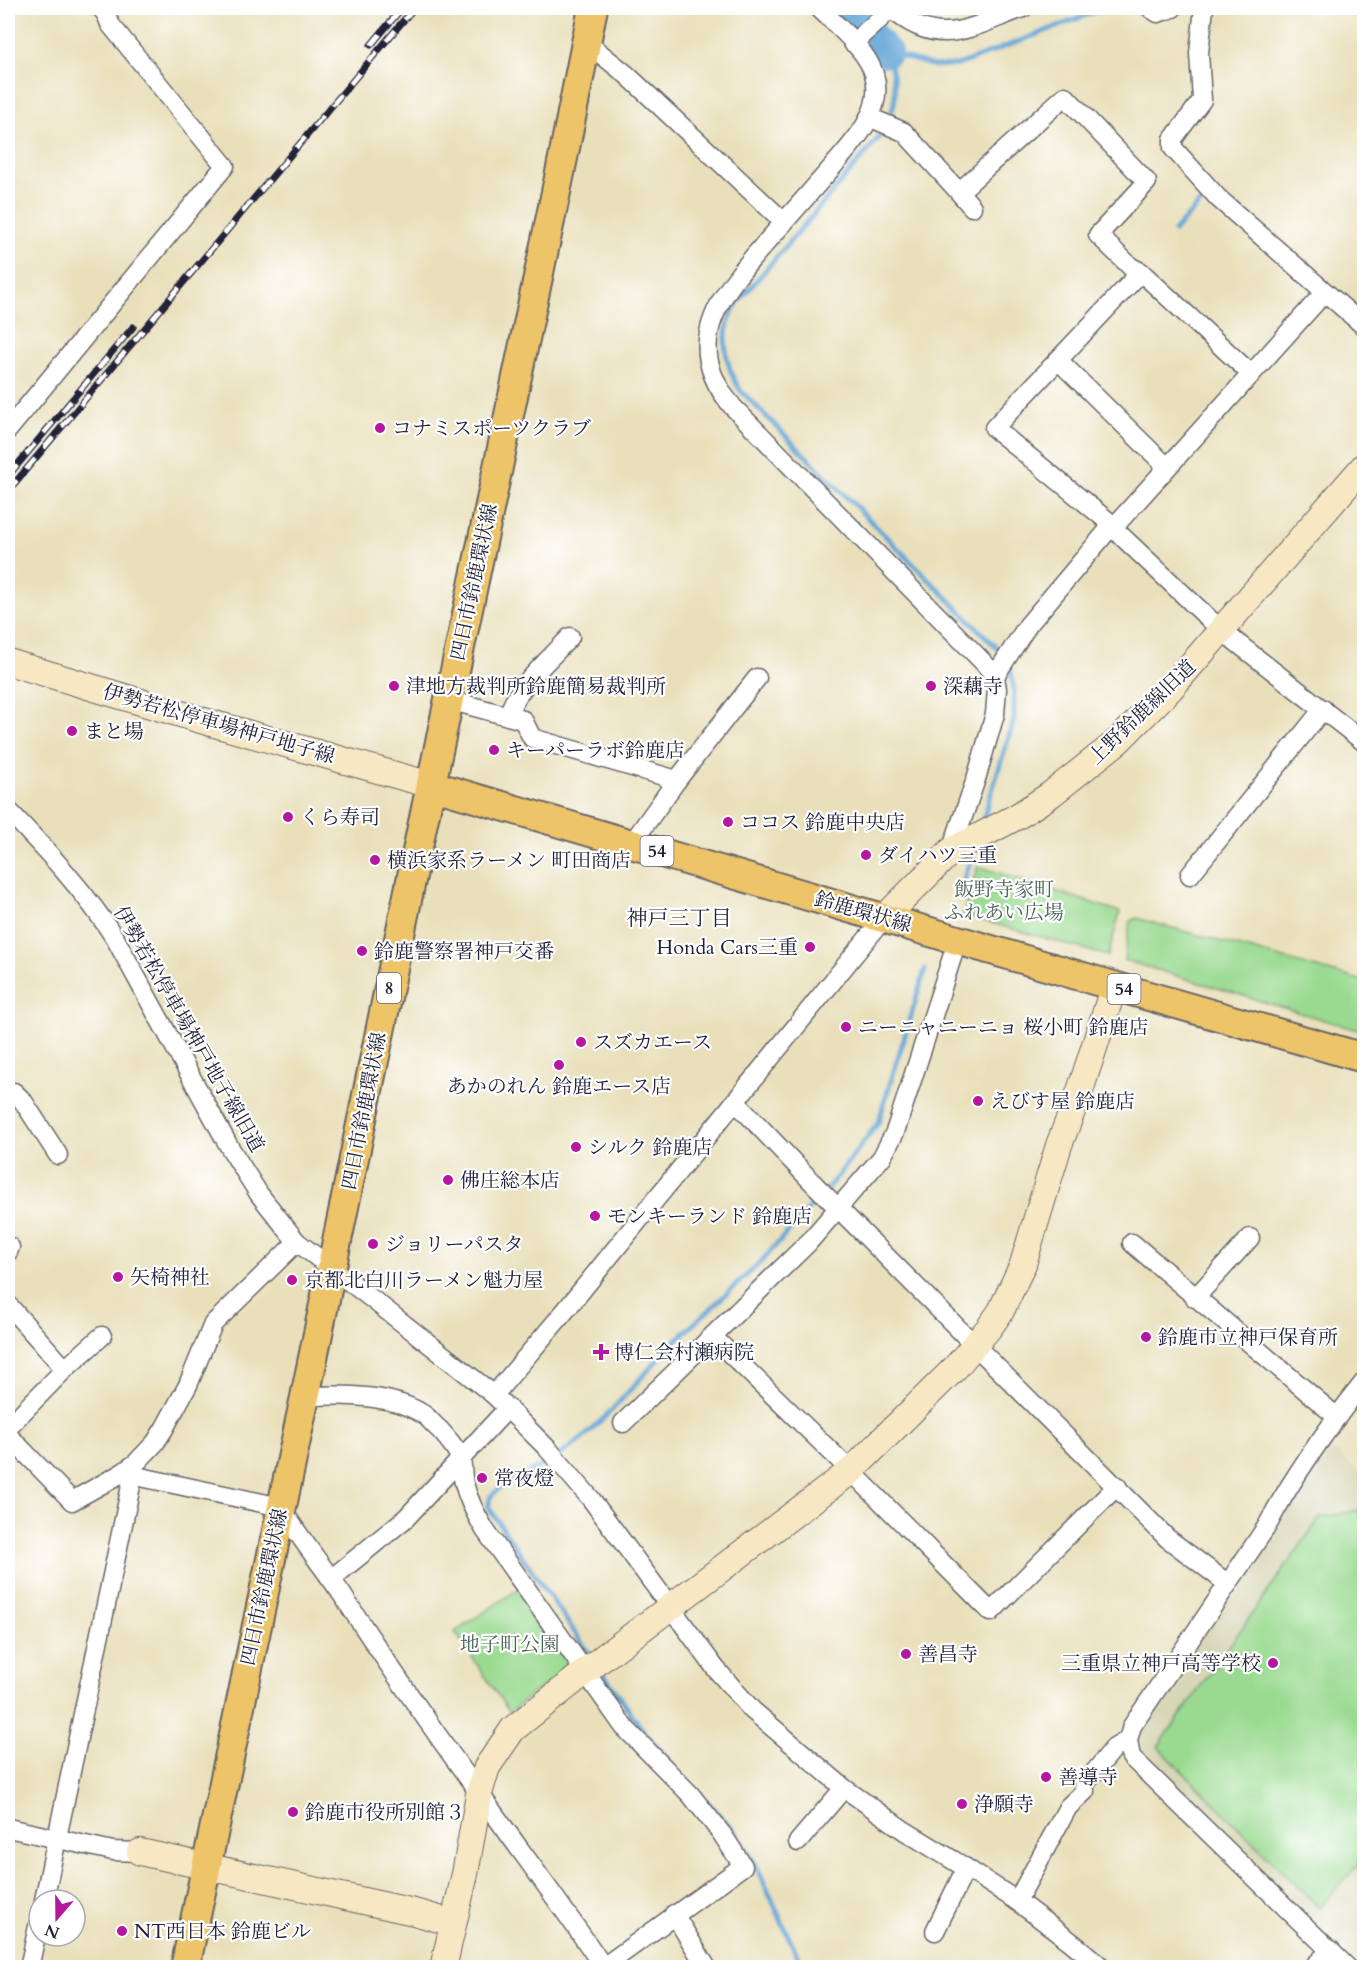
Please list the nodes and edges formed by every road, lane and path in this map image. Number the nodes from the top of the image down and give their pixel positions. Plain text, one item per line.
1 (101, 8) edge
2 (593, 8) edge
3 (819, 8) edge
4 (1023, 8) edge
5 (1150, 8) edge
6 (1173, 8) edge
7 (1204, 8) edge
8 (889, 10) edge
9 (855, 41) junction
10 (586, 42) junction
11 (873, 118) junction
12 (959, 192) junction
13 (972, 207) dead end
14 (784, 222) junction
15 (1141, 272) junction
16 (1325, 292) junction
17 (1365, 326) edge
18 (1058, 360) junction
19 (1250, 373) junction
20 (8, 430) edge
21 (1365, 466) edge
22 (1167, 467) junction
23 (1113, 528) junction
24 (1222, 631) junction
25 (570, 637) dead end
26 (8, 662) edge
27 (997, 673) junction
28 (757, 678) dead end
29 (449, 700) junction
30 (1323, 709) junction
31 (508, 716) junction
32 (1365, 742) edge
33 (677, 780) junction
34 (431, 785) junction
35 (8, 810) edge
36 (632, 843) junction
37 (957, 847) junction
38 (1190, 875) dead end
39 (884, 918) junction
40 (958, 939) junction
41 (1114, 986) junction
42 (1365, 1058) edge
43 (14, 1092) dead end
44 (735, 1101) junction
45 (58, 1155) dead end
46 (835, 1205) junction
47 (1250, 1238) dead end
48 (297, 1242) junction
49 (1132, 1243) dead end
50 (332, 1269) junction
51 (1195, 1298) junction
52 (8, 1305) edge
53 (102, 1336) dead end
54 (713, 1337) junction
55 (975, 1345) junction
56 (65, 1369) junction
57 (1364, 1383) edge
58 (494, 1395) junction
59 (305, 1398) junction
60 (508, 1408) junction
61 (1337, 1417) junction
62 (623, 1423) dead end
63 (8, 1427) edge
64 (8, 1435) edge
65 (461, 1460) junction
66 (851, 1471) junction
67 (128, 1474) junction
68 (1117, 1486) junction
69 (281, 1507) junction
70 (331, 1579) junction
71 (1228, 1584) junction
72 (671, 1608) junction
73 (593, 1667) junction
74 (1128, 1740) junction
75 (844, 1788) junction
76 (479, 1794) junction
77 (8, 1828) edge
78 (56, 1839) junction
79 (798, 1842) dead end
80 (140, 1852) joint
81 (206, 1866) junction
82 (966, 1868) junction
83 (46, 1888) edge
84 (1017, 1901) junction
85 (674, 1914) junction
86 (453, 1923) junction
87 (935, 1931) dead end
88 (33, 1948) edge
89 (1331, 1950) junction
90 (1091, 1964) edge
91 (603, 1967) edge
92 (29, 1968) edge
93 (184, 1968) edge
94 (443, 1968) edge
95 (706, 1968) edge
96 (1312, 1968) edge
97 (1348, 1968) edge

1 - 20 street
2 - 10 main road, 四日市鈴鹿環状線 / 8
3 - 9 street
4 - 8 street
5 - 6 street
7 - 16 street
8 - 9 street
9 - 11 street
10 - 14 street
10 - 29 main road, 四日市鈴鹿環状線 / 8
11 - 12 street
11 - 14 street
12 - 13 street
12 - 15 street
14 - 27 street
15 - 18 street
15 - 19 street
16 - 17 street
16 - 19 street
18 - 22 street
18 - 23 street
19 - 22 street
21 - 24 street, 上野鈴鹿線旧道
22 - 23 street
23 - 24 street
23 - 27 street
24 - 30 street
24 - 37 street, 上野鈴鹿線旧道
25 - 31 street
26 - 34 street, 伊勢若松停車場神戸地子線
27 - 37 street
28 - 33 street
29 - 31 street
29 - 34 main road, 四日市鈴鹿環状線 / 8
30 - 32 street
30 - 38 street
31 - 33 street
33 - 36 street
34 - 36 main road, 鈴鹿環状線 / 54
34 - 50 main road, 四日市鈴鹿環状線 / 8
35 - 48 street, 伊勢若松停車場神戸地子線旧道
36 - 39 main road, 鈴鹿環状線 / 54
37 - 39 street, 上野鈴鹿線旧道
39 - 40 main road, 鈴鹿環状線 / 54
39 - 44 street
40 - 41 main road, 鈴鹿環状線 / 54
40 - 46 street
41 - 42 main road, 鈴鹿環状線 / 54
41 - 55 street
43 - 45 street
44 - 46 street
44 - 58 street
46 - 54 street
46 - 55 street
47 - 51 street
48 - 50 street, 伊勢若松停車場神戸地子線旧道
48 - 67 street
49 - 51 street
50 - 58 street, 伊勢若松停車場神戸地子線旧道
50 - 59 main road, 四日市鈴鹿環状線 / 8
51 - 61 street
52 - 56 street
53 - 56 street
54 - 62 street
54 - 66 street
55 - 66 street
55 - 68 street
56 - 63 street
57 - 61 street
58 - 60 street, 伊勢若松停車場神戸地子線旧道
59 - 65 street
59 - 69 main road, 四日市鈴鹿環状線 / 8
60 - 65 street
60 - 72 street, 伊勢若松停車場神戸地子線旧道
61 - 71 street
64 - 67 street
65 - 70 street
65 - 73 street
66 - 68 street
66 - 72 street
67 - 69 street
67 - 78 street
68 - 71 street
69 - 70 street
69 - 81 main road, 四日市鈴鹿環状線 / 8
70 - 76 street
71 - 74 street
72 - 73 street
72 - 75 street, 伊勢若松停車場神戸地子線旧道
73 - 76 street
73 - 85 street
74 - 84 street
74 - 89 street
75 - 79 street
75 - 82 street, 伊勢若松停車場神戸地子線旧道
76 - 86 street
76 - 91 street
77 - 78 street
78 - 80 street
78 - 83 street
80 - 81 street
81 - 86 street
81 - 93 main road, 四日市鈴鹿環状線 / 8
82 - 84 street, 伊勢若松停車場神戸地子線旧道
82 - 87 street
84 - 90 street, 伊勢若松停車場神戸地子線旧道
85 - 91 street
85 - 95 street
86 - 94 street
88 - 92 street
89 - 96 street
89 - 97 street

